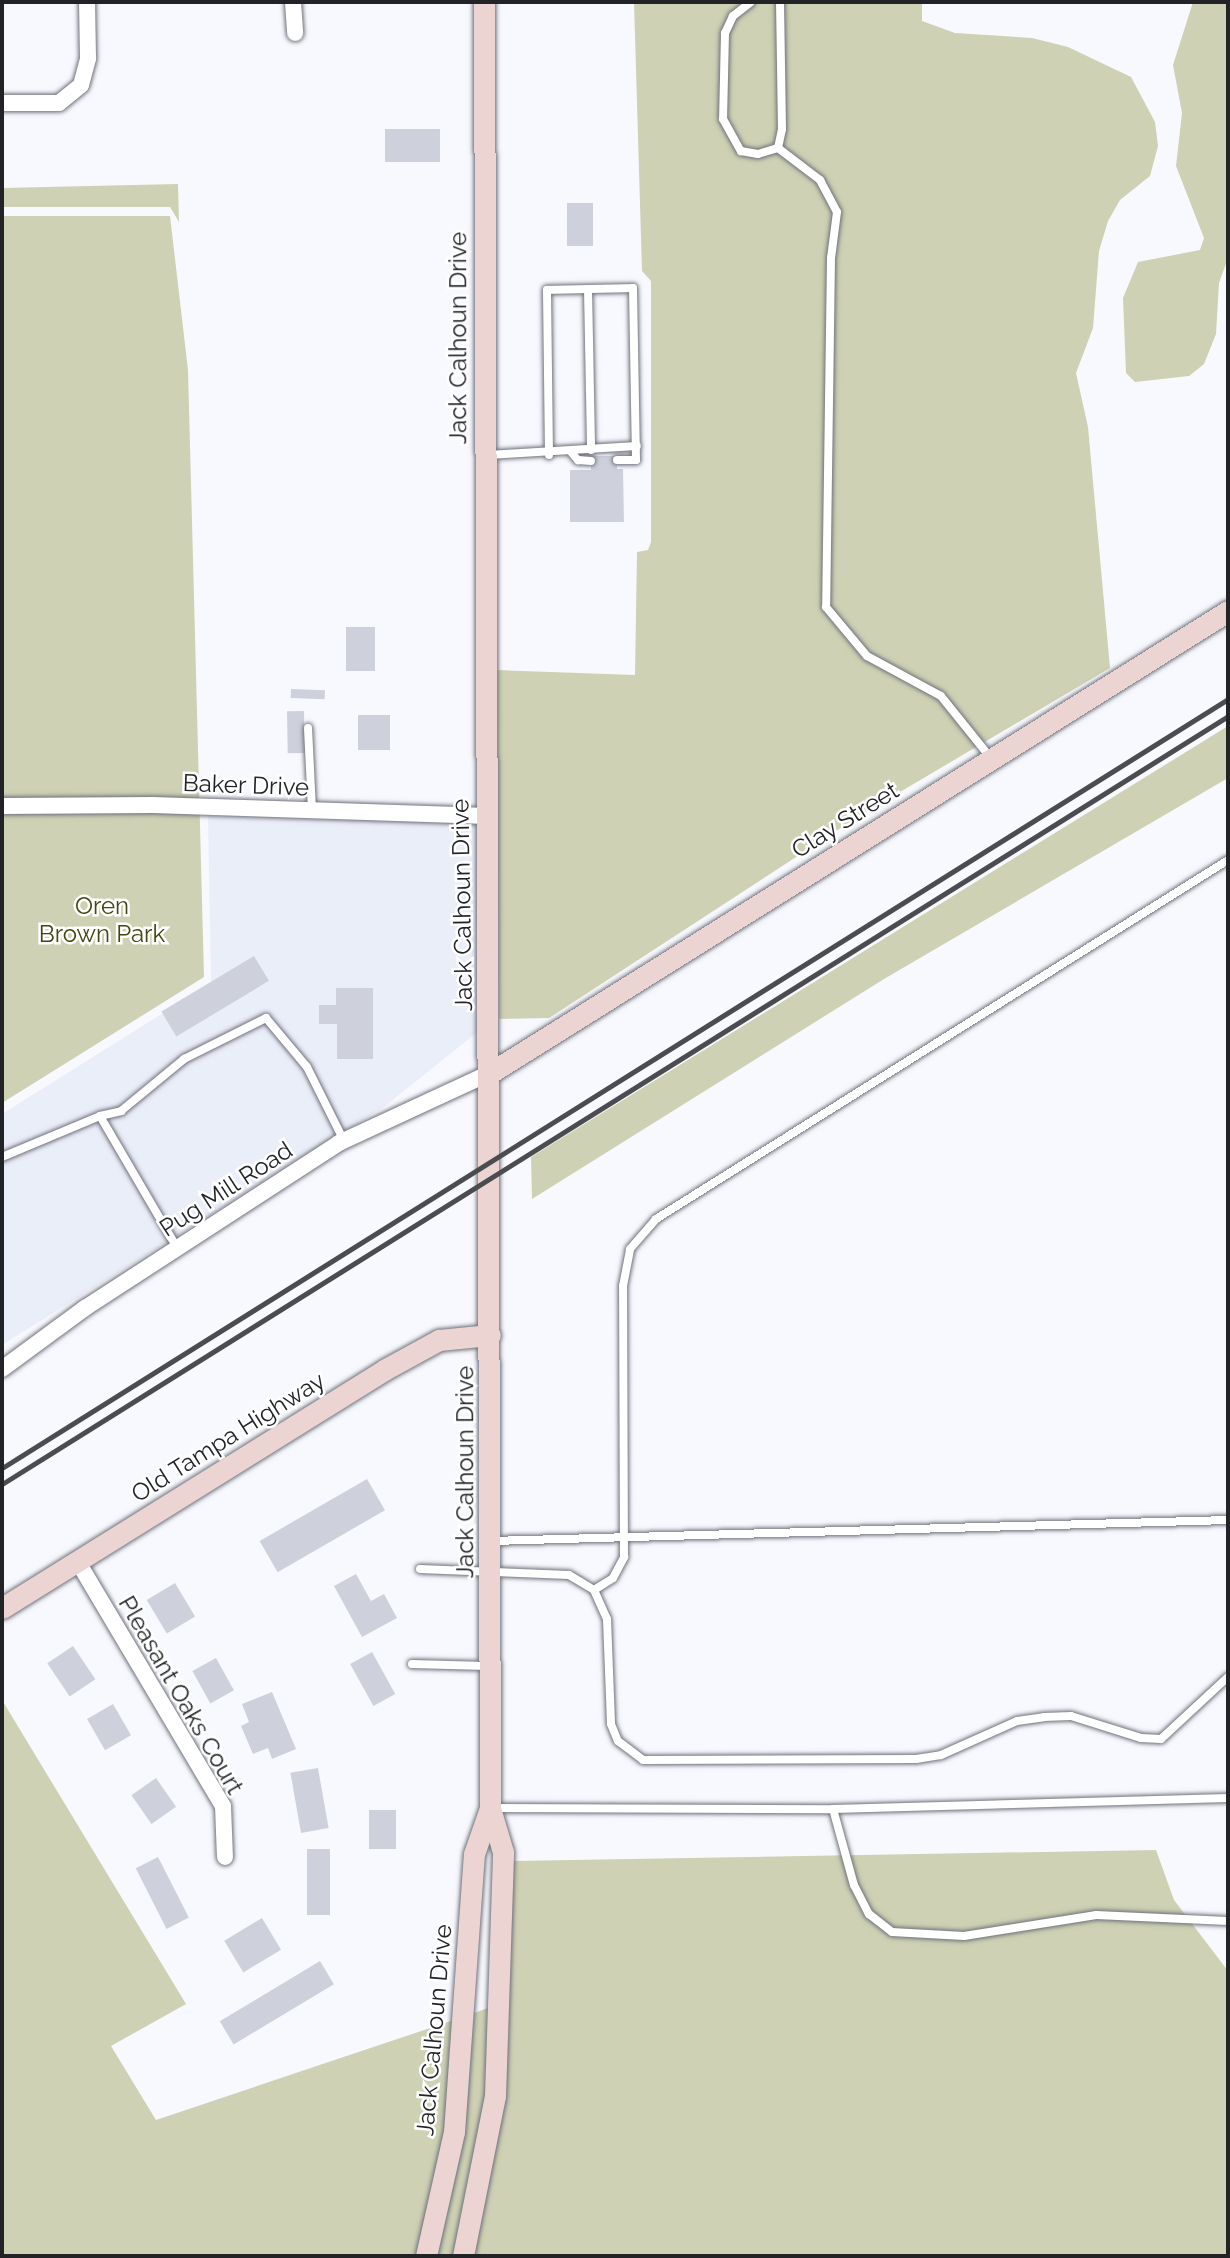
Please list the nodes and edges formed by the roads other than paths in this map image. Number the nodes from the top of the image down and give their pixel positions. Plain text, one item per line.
1 (88, 2) edge
2 (293, 2) edge
3 (484, 2) edge
4 (751, 2) edge
5 (780, 2) edge
6 (295, 33) dead end
7 (2, 103) edge
8 (778, 148) junction
9 (588, 289) junction
10 (637, 446) junction
11 (591, 450) junction
12 (571, 452) junction
13 (550, 455) junction
14 (485, 456) junction
15 (617, 460) dead end
16 (591, 461) dead end
17 (1228, 611) edge
18 (308, 728) dead end
19 (992, 760) junction
20 (2, 806) edge
21 (312, 810) junction
22 (488, 816) junction
23 (1228, 860) edge
24 (490, 1073) junction
25 (100, 1116) junction
26 (344, 1141) junction
27 (2, 1157) edge
28 (177, 1248) junction
29 (490, 1335) junction
30 (2, 1369) edge
31 (1228, 1520) edge
32 (623, 1539) junction
33 (491, 1541) junction
34 (78, 1562) junction
35 (420, 1569) dead end
36 (492, 1572) junction
37 (594, 1590) junction
38 (2, 1608) edge
39 (412, 1664) dead end
40 (494, 1666) junction
41 (1228, 1677) edge
42 (1228, 1798) edge
43 (490, 1808) junction
44 (833, 1809) junction
45 (225, 1857) dead end
46 (1228, 1921) edge
47 (426, 2256) edge
48 (463, 2256) edge

1 - 7 street
2 - 6 street
3 - 14 street, Jack Calhoun Drive
4 - 8 lane
5 - 8 lane
8 - 19 lane
9 - 10 lane
9 - 11 lane
9 - 13 lane
10 - 11 lane
10 - 15 lane
11 - 12 lane
12 - 13 lane
12 - 16 lane
13 - 14 lane
14 - 22 street, Jack Calhoun Drive
17 - 19 street, Clay Street
18 - 21 lane
19 - 24 street, Clay Street
20 - 21 street, Baker Drive
21 - 22 street, Baker Drive
22 - 24 street, Jack Calhoun Drive
23 - 32 lane
24 - 26 street, Pug Mill Road
24 - 29 street, Jack Calhoun Drive
25 - 26 lane
25 - 27 lane
25 - 28 lane
26 - 28 street, Pug Mill Road
28 - 30 street, Pug Mill Road
29 - 33 street, Jack Calhoun Drive
29 - 34 street, Old Tampa Highway
31 - 32 lane
32 - 33 lane
32 - 37 lane
33 - 36 street, Jack Calhoun Drive
34 - 38 street, Old Tampa Highway
34 - 45 street, Pleasant Oaks Court
35 - 36 lane
36 - 37 lane
36 - 40 street, Jack Calhoun Drive
37 - 41 lane
39 - 40 lane
40 - 43 street, Jack Calhoun Drive
42 - 44 lane
43 - 44 lane
43 - 47 street, Jack Calhoun Drive
43 - 48 street, Jack Calhoun Drive
44 - 46 lane

